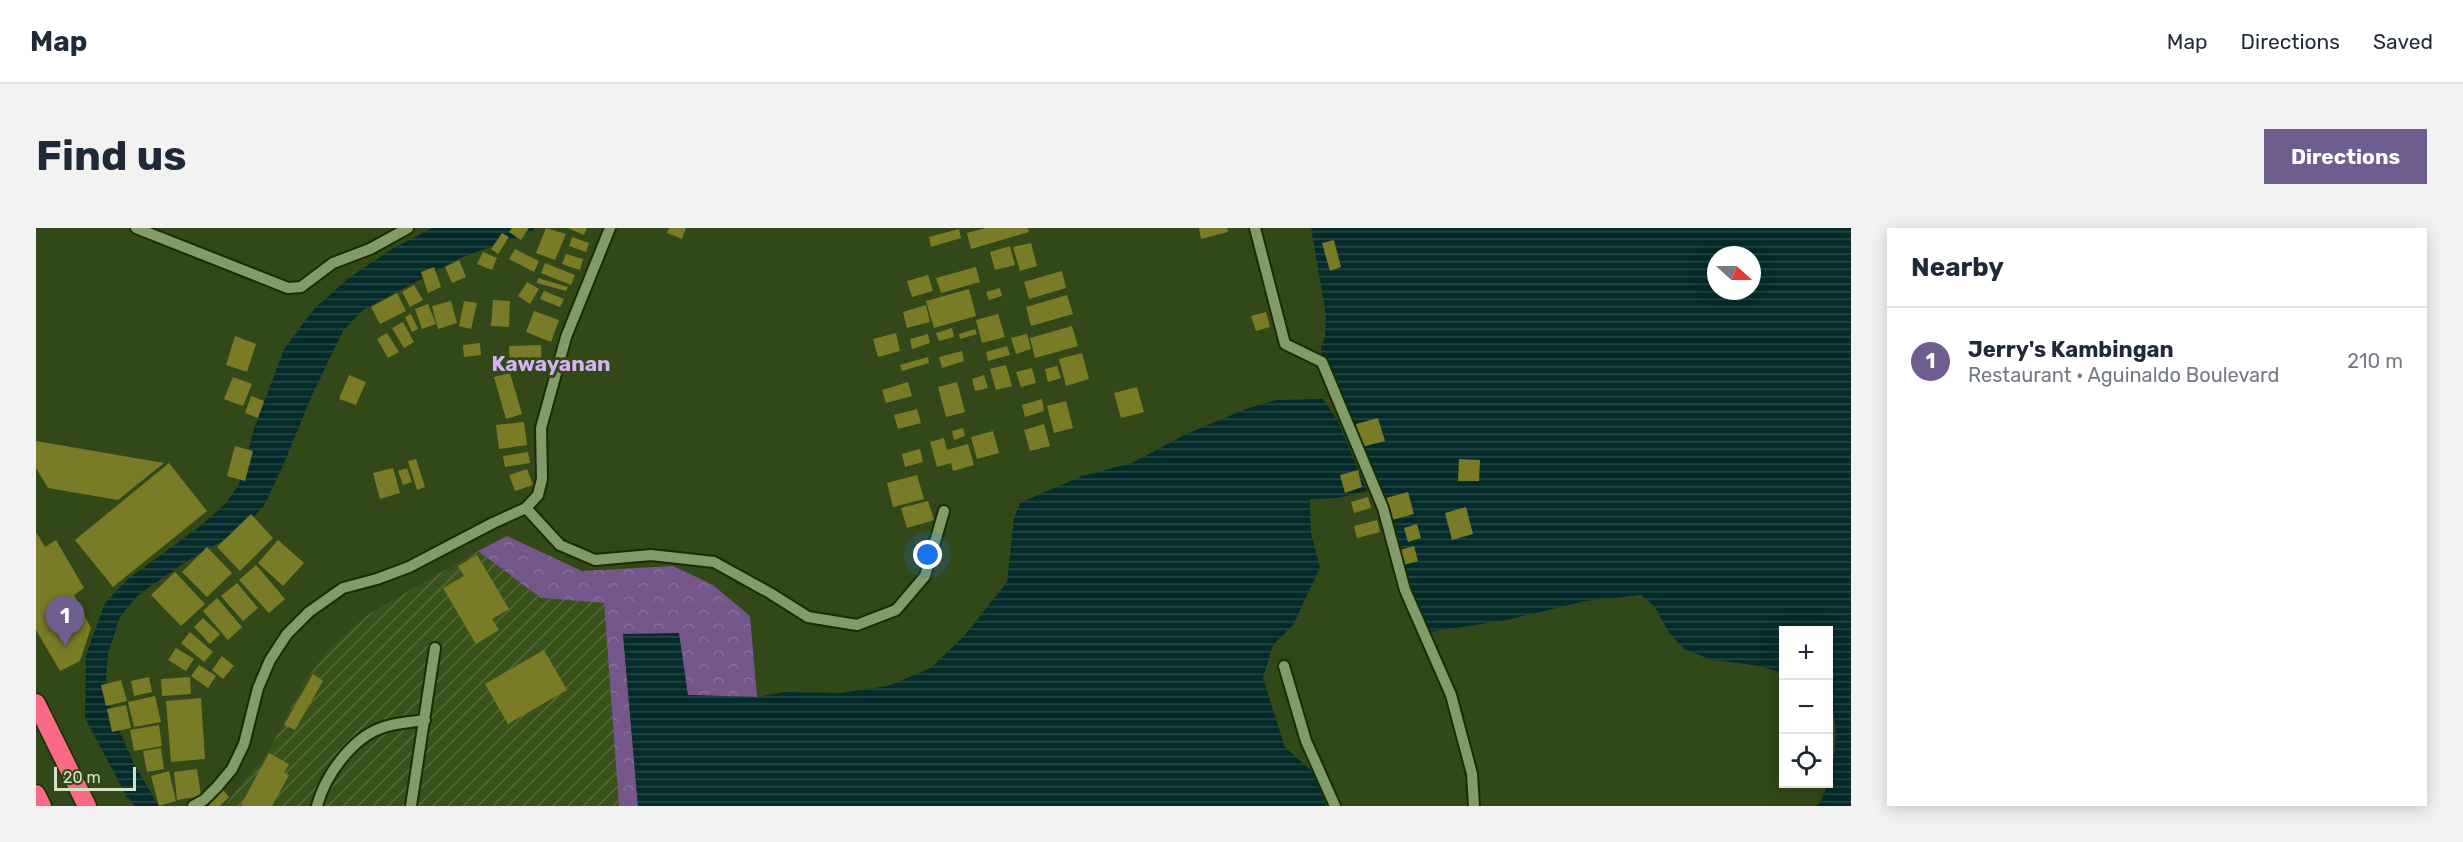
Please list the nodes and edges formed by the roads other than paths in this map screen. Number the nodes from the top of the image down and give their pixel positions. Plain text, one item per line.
1 (136, 228) edge
2 (408, 228) edge
3 (610, 228) edge
4 (1255, 228) edge
5 (526, 508) junction
6 (944, 512) dead end
7 (435, 648) dead end
8 (1284, 666) dead end
9 (36, 703) edge
10 (425, 720) junction
11 (36, 794) edge
12 (42, 806) edge
13 (87, 806) edge
14 (193, 806) edge
15 (317, 806) edge
16 (411, 806) edge
17 (1335, 806) edge
18 (1474, 806) edge

1 - 2 street
3 - 5 street
4 - 18 street
5 - 6 street
5 - 14 street
7 - 10 street
8 - 17 street
9 - 13 highway
10 - 15 street
10 - 16 street
11 - 12 highway

